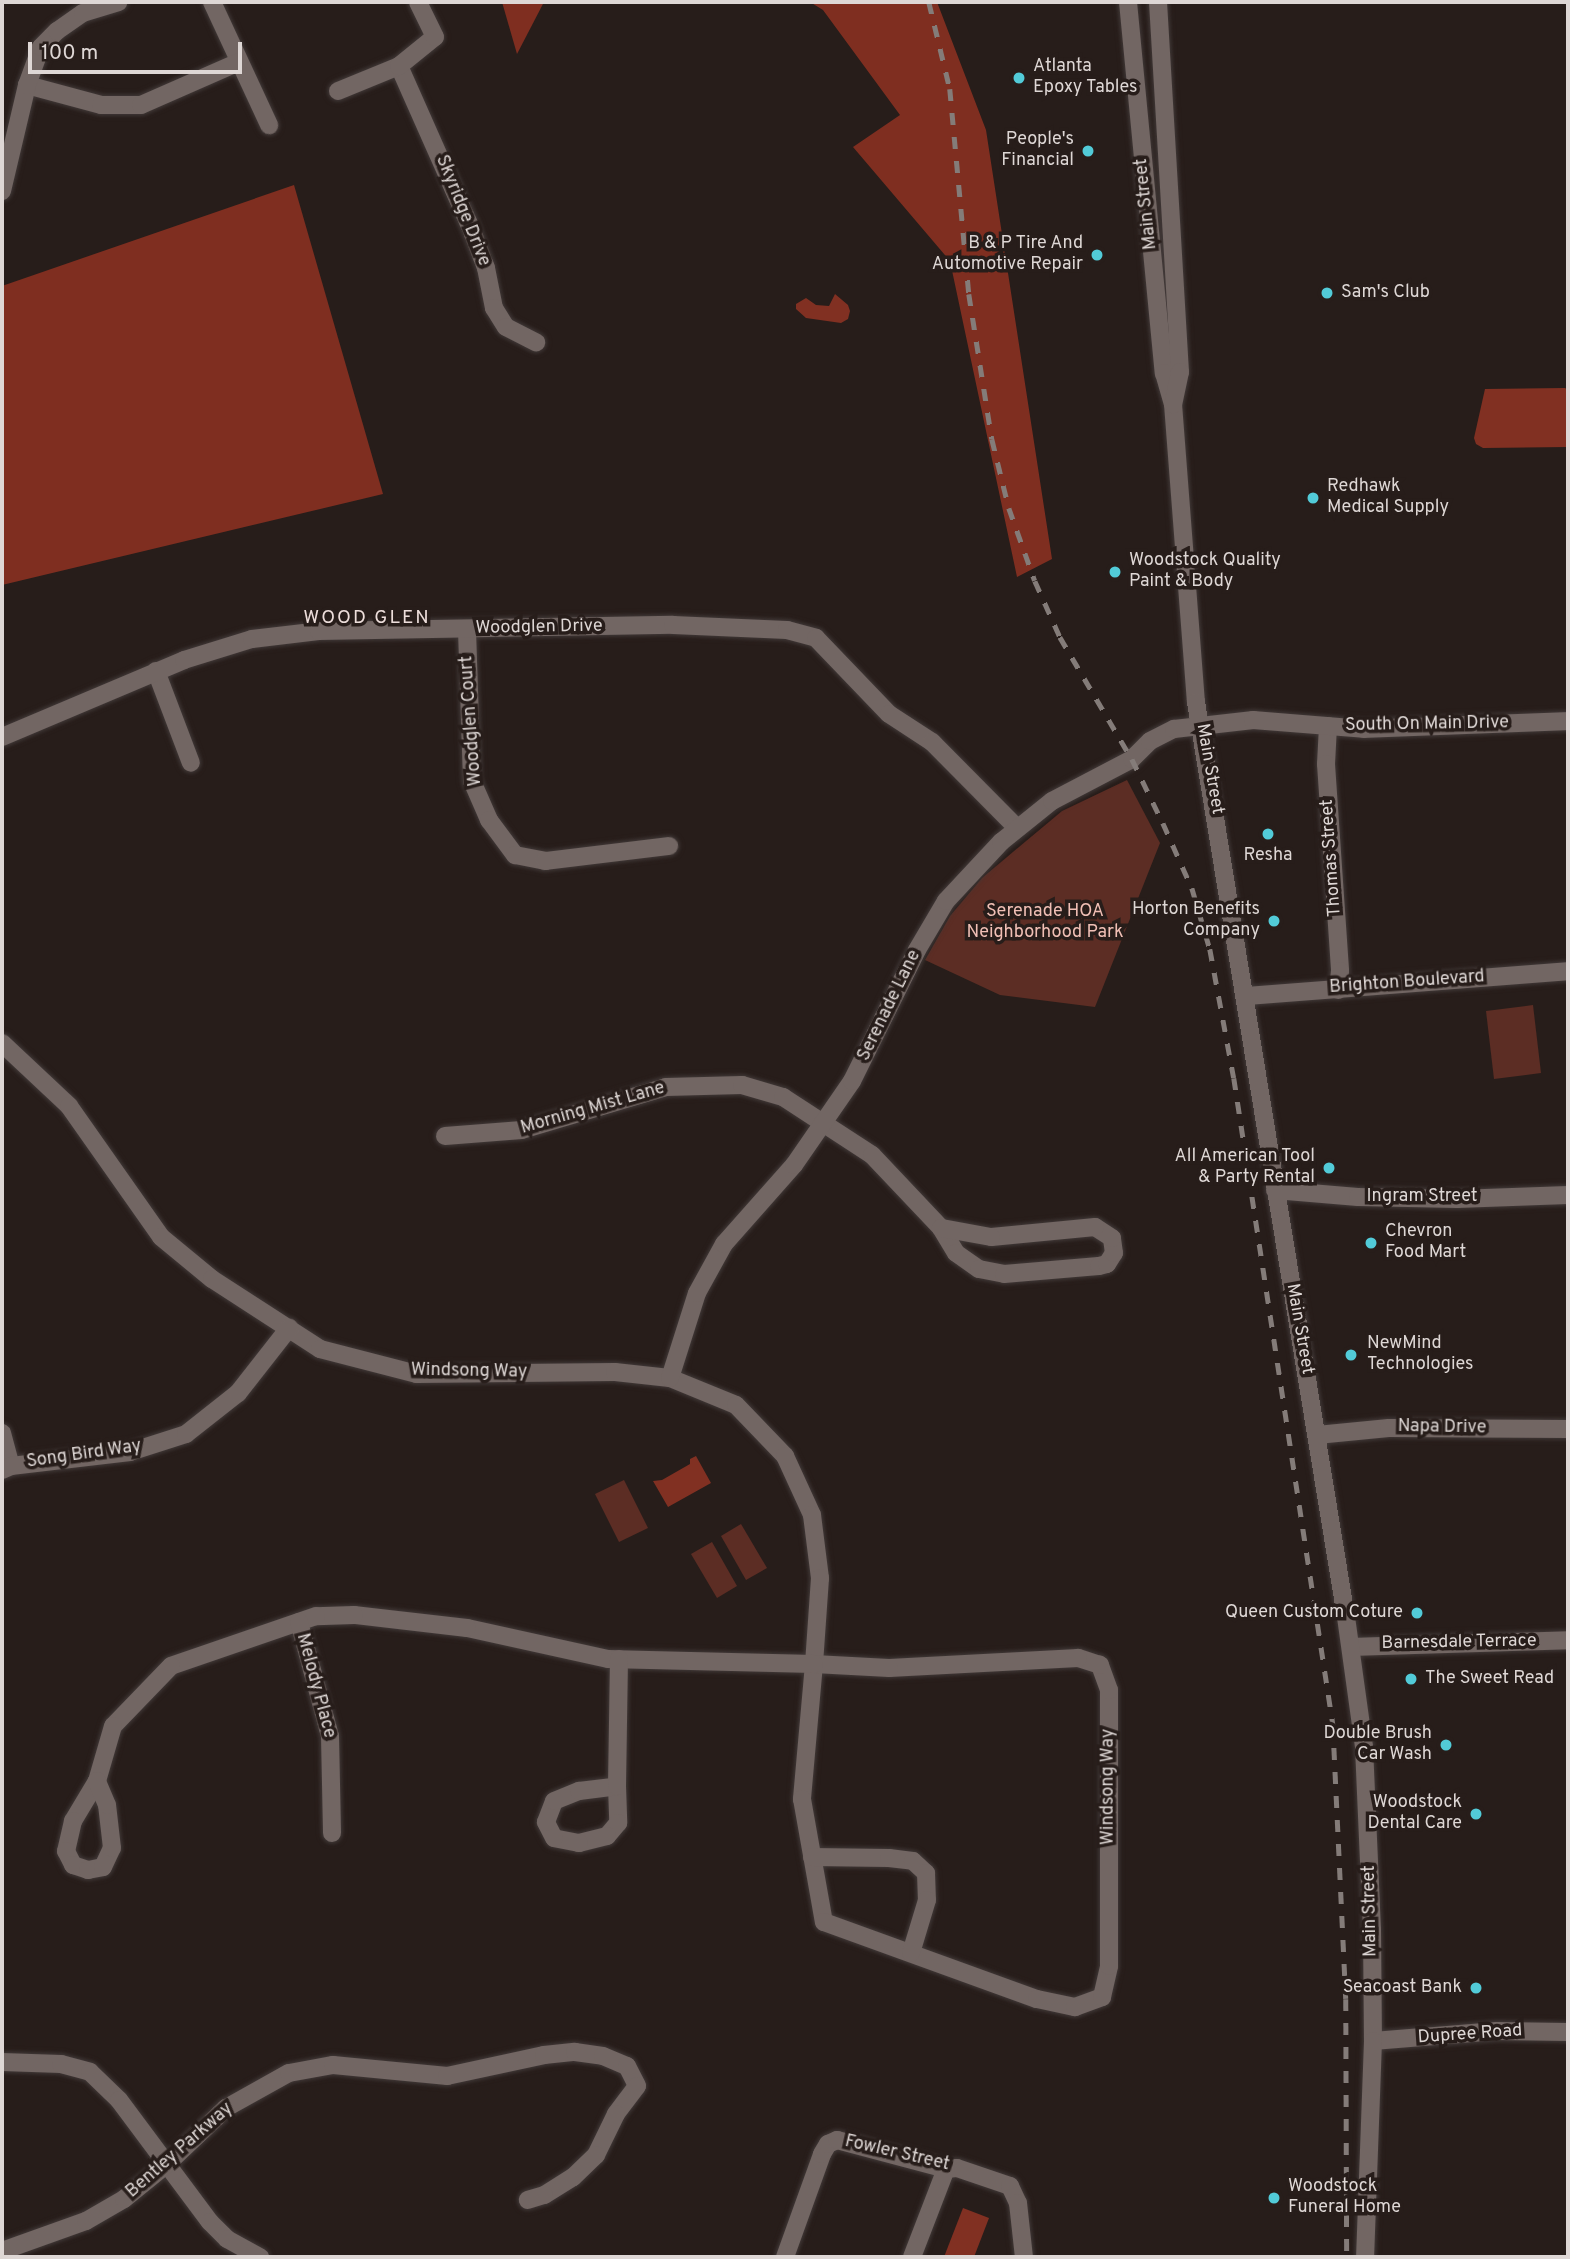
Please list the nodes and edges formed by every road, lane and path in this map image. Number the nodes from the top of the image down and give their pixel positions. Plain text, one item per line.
1 (118, 2) edge
2 (212, 2) edge
3 (418, 2) edge
4 (1128, 2) edge
5 (1158, 2) edge
6 (239, 62) junction
7 (399, 66) junction
8 (27, 85) junction
9 (338, 91) dead end
10 (269, 125) dead end
11 (2, 191) edge
12 (536, 342) dead end
13 (1173, 404) junction
14 (467, 630) junction
15 (156, 671) junction
16 (1568, 720) edge
17 (1202, 725) junction
18 (1328, 726) junction
19 (2, 737) edge
20 (191, 763) dead end
21 (1017, 828) junction
22 (668, 846) dead end
23 (1568, 971) edge
24 (1338, 990) junction
25 (1246, 996) junction
26 (2, 1043) edge
27 (825, 1122) junction
28 (445, 1136) dead end
29 (1275, 1190) junction
30 (1568, 1195) edge
31 (941, 1228) junction
32 (289, 1328) junction
33 (670, 1378) junction
34 (1568, 1429) edge
35 (2, 1433) edge
36 (1317, 1435) junction
37 (6, 1468) edge
38 (299, 1622) junction
39 (1568, 1640) edge
40 (1350, 1647) junction
41 (619, 1659) junction
42 (814, 1664) junction
43 (97, 1781) dead end
44 (617, 1786) dead end
45 (332, 1833) dead end
46 (813, 1857) junction
47 (911, 1953) junction
48 (1568, 2032) edge
49 (1373, 2041) junction
50 (2, 2062) edge
51 (166, 2165) junction
52 (946, 2169) junction
53 (528, 2200) dead end
54 (2, 2251) edge
55 (260, 2257) edge
56 (785, 2257) edge
57 (912, 2257) edge
58 (1024, 2257) edge
59 (1365, 2257) edge

1 - 8 street
2 - 6 street
3 - 7 street
4 - 13 street, Main Street
5 - 13 street, Main Street
6 - 8 street
6 - 10 street
7 - 9 street
7 - 12 street, Skyridge Drive
8 - 11 street
13 - 17 street, Main Street
14 - 15 street, Woodglen Drive
14 - 21 street, Woodglen Drive
14 - 22 street, Woodglen Court
15 - 19 street, Woodglen Drive
15 - 20 street
16 - 18 street, South On Main Drive
17 - 18 street, South On Main Drive
17 - 21 street, Serenade Lane
17 - 25 street, Main Street
18 - 24 street, Thomas Street
21 - 27 street, Serenade Lane
23 - 24 street, Brighton Boulevard
24 - 25 street, Brighton Boulevard
25 - 29 street, Main Street
26 - 32 street, Windsong Way
27 - 28 street, Morning Mist Lane
27 - 31 street, Morning Mist Lane
27 - 33 street, Serenade Lane
29 - 30 street, Ingram Street
29 - 36 street, Main Street
31 - 31 street, Morning Mist Lane
32 - 33 street, Windsong Way
32 - 37 street, Song Bird Way
33 - 42 street, Windsong Way
34 - 36 street, Napa Drive
35 - 37 street
36 - 40 street, Main Street
38 - 41 street, Windsong Way
38 - 43 street, Windsong Way
38 - 45 street, Melody Place
39 - 40 street, Barnesdale Terrace
40 - 49 street, Main Street
41 - 42 street, Windsong Way
41 - 44 street
42 - 46 street, Windsong Way
42 - 47 street, Windsong Way
46 - 47 street, Windsong Way
46 - 47 street
48 - 49 street, Dupree Road
49 - 59 street, Main Street
50 - 51 street
51 - 53 street, Bentley Parkway
51 - 54 street, Bentley Parkway
51 - 55 street
52 - 56 street, Fowler Street
52 - 57 street
52 - 58 street, Fowler Street

